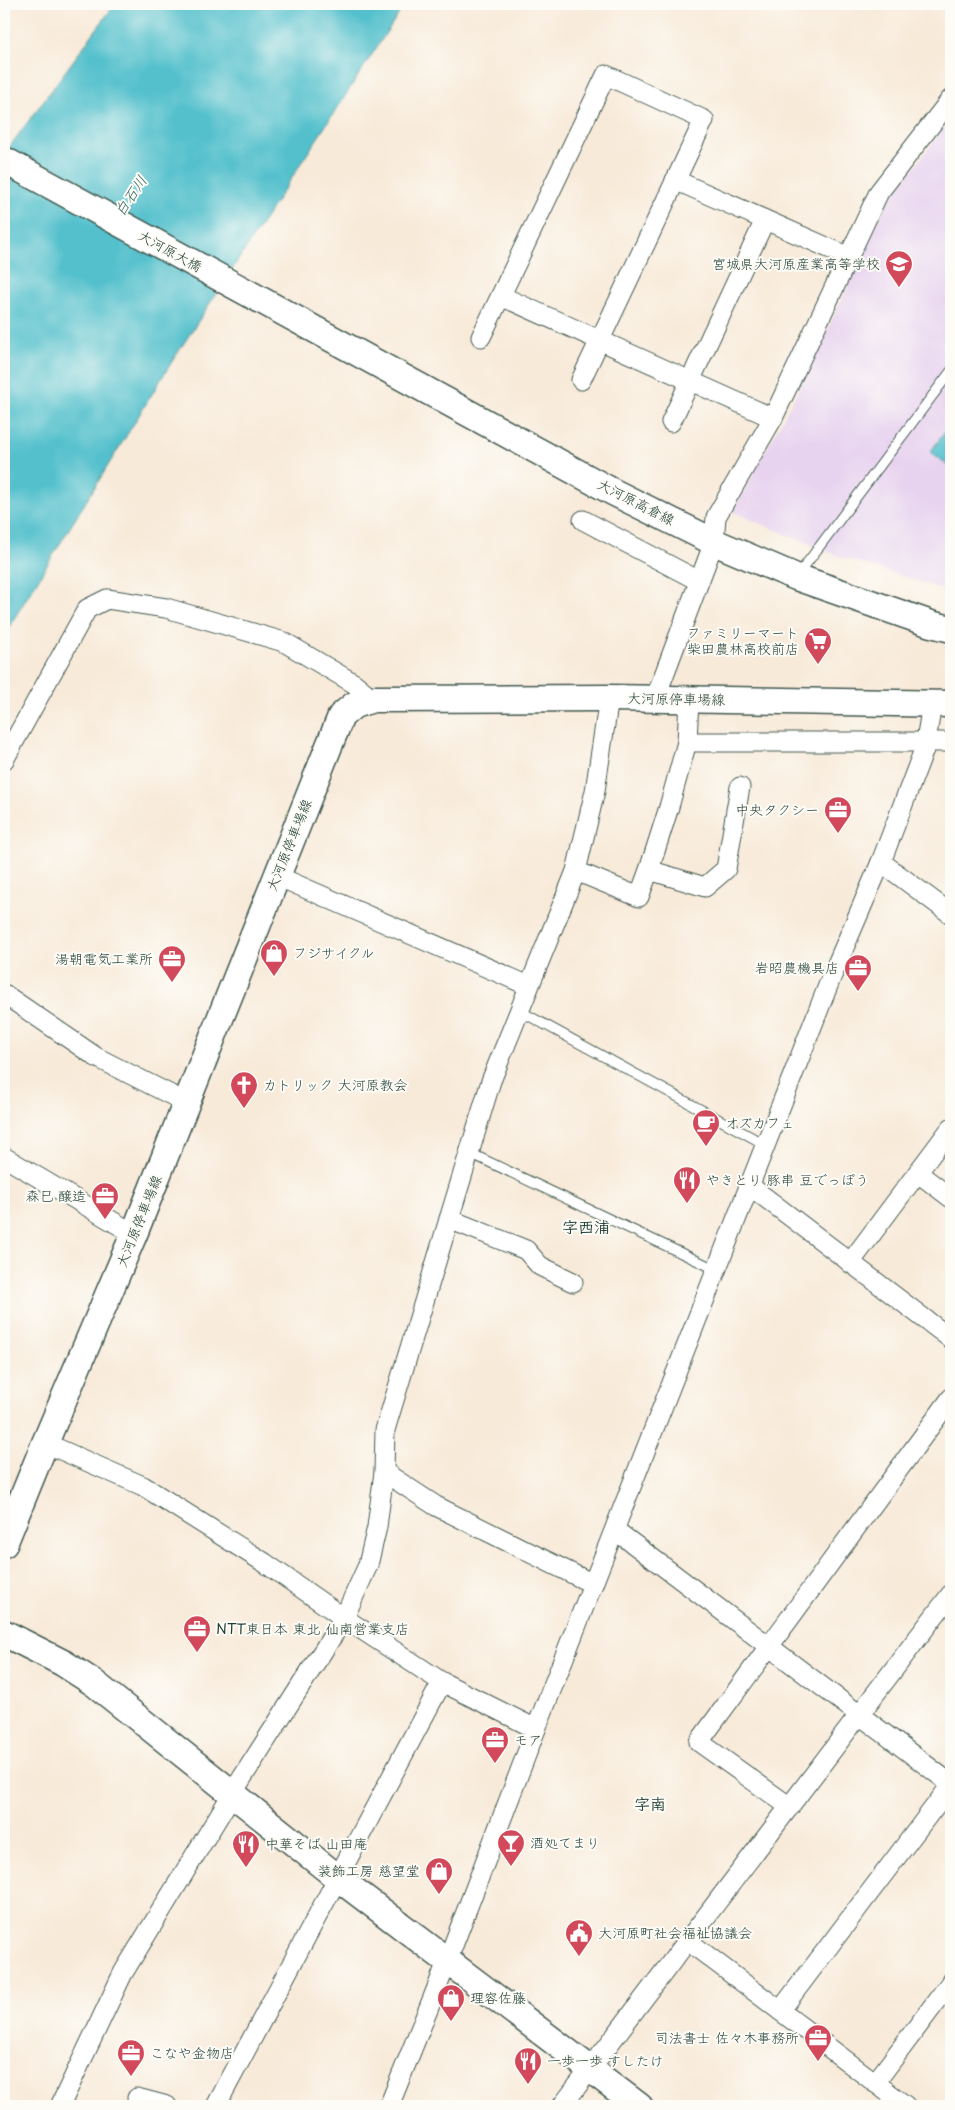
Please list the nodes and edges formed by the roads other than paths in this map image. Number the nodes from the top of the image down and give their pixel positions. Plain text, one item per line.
1 (951, 99) edge
2 (4, 160) edge
3 (675, 180) junction
4 (765, 220) junction
5 (849, 257) junction
6 (501, 296) junction
7 (481, 337) dead end
8 (600, 340) junction
9 (335, 342) joint
10 (951, 371) edge
11 (581, 380) dead end
12 (690, 381) junction
13 (773, 418) junction
14 (671, 422) dead end
15 (583, 520) dead end
16 (714, 542) junction
17 (796, 577) junction
18 (699, 581) junction
19 (951, 629) edge
20 (609, 698) junction
21 (373, 699) junction
22 (655, 699) junction
23 (689, 699) junction
24 (942, 704) edge
25 (687, 742) junction
26 (926, 742) junction
27 (951, 742) edge
28 (4, 760) edge
29 (740, 787) dead end
30 (881, 862) junction
31 (649, 870) junction
32 (576, 871) junction
33 (277, 876) junction
34 (951, 914) edge
35 (529, 986) junction
36 (4, 994) edge
37 (520, 1011) junction
38 (187, 1103) junction
39 (951, 1128) edge
40 (766, 1146) junction
41 (470, 1153) junction
42 (4, 1156) edge
43 (918, 1173) junction
44 (750, 1186) junction
45 (951, 1198) edge
46 (449, 1219) junction
47 (134, 1234) junction
48 (850, 1263) junction
49 (716, 1270) junction
50 (573, 1282) dead end
51 (951, 1339) edge
52 (951, 1398) edge
53 (45, 1443) junction
54 (384, 1472) junction
55 (615, 1530) junction
56 (4, 1544) edge
57 (593, 1584) junction
58 (951, 1594) edge
59 (344, 1618) junction
60 (4, 1633) edge
61 (769, 1647) junction
62 (442, 1682) junction
63 (860, 1716) junction
64 (536, 1729) junction
65 (951, 1785) edge
66 (233, 1794) junction
67 (790, 1807) junction
68 (338, 1878) junction
69 (688, 1941) junction
70 (447, 1962) junction
71 (951, 1982) edge
72 (780, 2011) junction
73 (590, 2069) junction
74 (875, 2083) junction
75 (137, 2098) dead end
76 (60, 2106) edge
77 (167, 2106) edge
78 (216, 2106) edge
79 (389, 2106) edge
80 (562, 2106) edge
81 (639, 2106) edge
82 (906, 2106) edge

1 - 5 street
2 - 9 main road, 大河原大橋
3 - 4 street
3 - 6 street
3 - 8 street
4 - 5 street
4 - 12 street
5 - 13 street
6 - 7 street
6 - 8 street
8 - 11 street
8 - 12 street
9 - 16 main road, 大河原高倉線
10 - 17 lane
12 - 13 street
12 - 14 street
13 - 16 street
15 - 18 street
16 - 17 main road, 大河原高倉線
16 - 18 street
17 - 19 main road, 大河原高倉線
18 - 22 street
20 - 21 main road, 大河原停車場線
20 - 22 main road, 大河原停車場線
20 - 32 street
21 - 28 street
21 - 33 main road, 大河原停車場線
22 - 23 main road, 大河原停車場線
23 - 24 main road, 大河原停車場線
23 - 25 street
24 - 26 street
25 - 26 street
25 - 31 street
26 - 27 street
26 - 30 street
29 - 31 street
30 - 34 street
30 - 40 street
31 - 32 street
32 - 35 street
33 - 35 street
33 - 38 main road, 大河原停車場線
35 - 37 street
36 - 38 street
37 - 40 lane
37 - 41 street
38 - 47 main road, 大河原停車場線
39 - 43 street
40 - 44 street
41 - 46 street
41 - 49 lane
42 - 47 street
43 - 45 street
43 - 48 street
44 - 48 street
44 - 49 street
46 - 50 street
46 - 54 street
47 - 53 main road, 大河原停車場線
48 - 51 street
49 - 55 street
52 - 61 street
53 - 56 main road, 大河原停車場線
53 - 59 street
54 - 57 street
54 - 59 street
55 - 57 street
55 - 61 street
57 - 64 street
58 - 63 street
59 - 62 street
59 - 66 street
60 - 66 main road
61 - 63 street
61 - 67 street
62 - 64 street
62 - 68 street
63 - 65 street
63 - 67 street
64 - 70 street
65 - 72 street
66 - 68 main road
66 - 76 street
67 - 69 street
68 - 70 main road
68 - 78 street
69 - 72 street
69 - 73 street
70 - 73 main road
70 - 79 street
71 - 74 street
72 - 74 street
73 - 80 street
73 - 81 main road
74 - 82 street
75 - 77 street

